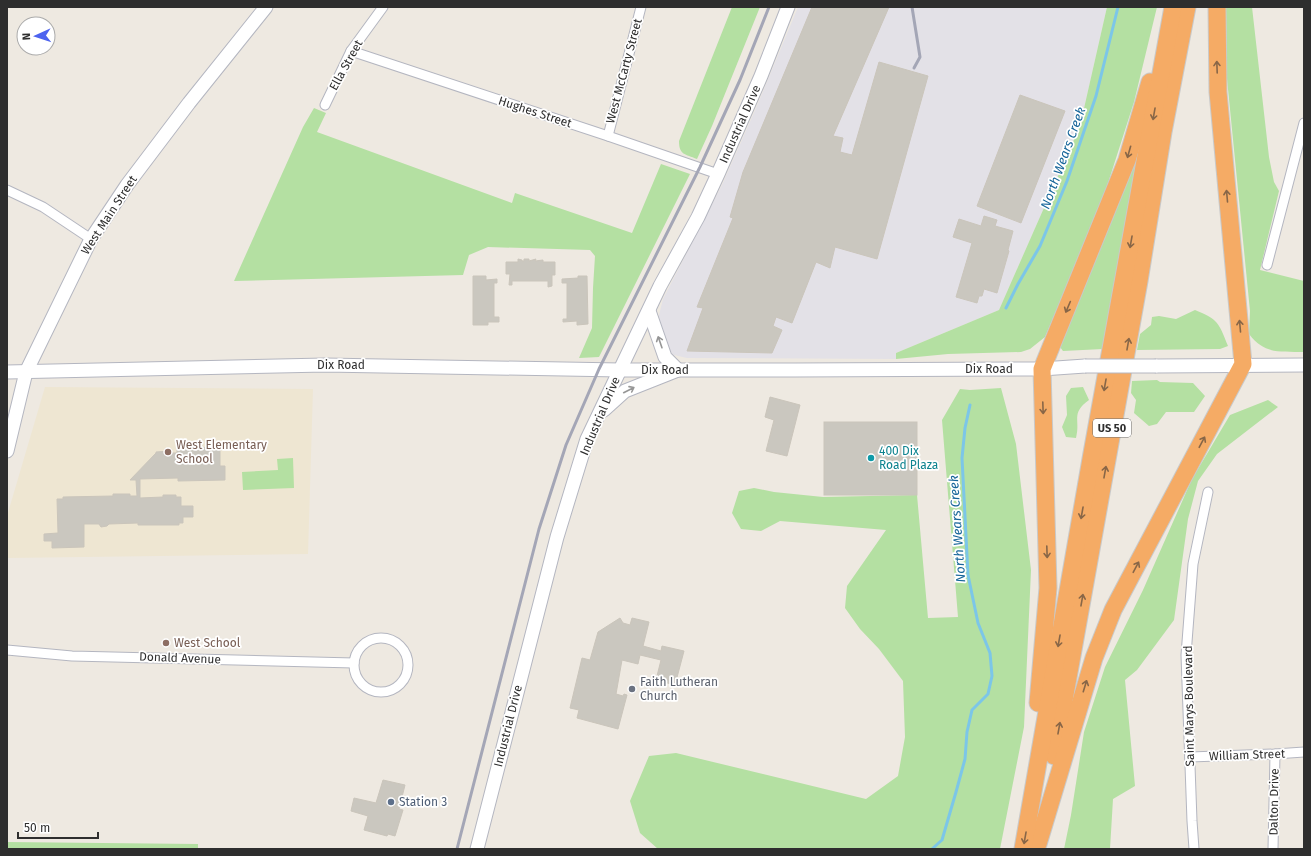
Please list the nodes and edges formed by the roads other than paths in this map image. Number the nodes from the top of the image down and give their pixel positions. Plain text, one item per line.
1 (266, 7) edge
2 (383, 7) edge
3 (641, 7) edge
4 (788, 7) edge
5 (1170, 7) edge
6 (1173, 7) edge
7 (1187, 7) edge
8 (1217, 7) edge
9 (351, 51) junction
10 (325, 104) dead end
11 (1304, 123) edge
12 (608, 136) junction
13 (718, 174) junction
14 (7, 190) edge
15 (91, 239) junction
16 (1267, 265) dead end
17 (649, 311) junction
18 (1243, 364) junction
19 (1304, 365) edge
20 (1042, 369) junction
21 (620, 370) junction
22 (678, 370) junction
23 (7, 372) edge
24 (26, 372) junction
25 (599, 415) junction
26 (7, 451) edge
27 (1208, 492) dead end
28 (7, 650) edge
29 (354, 663) junction
30 (1304, 752) edge
31 (1275, 754) junction
32 (1190, 757) junction
33 (1028, 817) junction
34 (1033, 847) edge
35 (477, 849) edge
36 (1194, 849) edge
37 (1273, 849) edge

1 - 15 main road, West Main Street
2 - 9 street, Ella Street
3 - 12 street, West McCarty Street
4 - 13 main road, Industrial Drive
5 -> 20 highway
6 -> 33 highway, US 50
34 -> 7 highway, US 50
18 -> 8 highway
9 - 10 street, Ella Street
9 - 12 street, Hughes Street
11 - 16 street
12 - 13 street, Hughes Street
13 - 17 main road, Industrial Drive
14 - 15 street
15 - 24 main road, West Main Street
17 - 21 main road, Industrial Drive
22 -> 17 main road
18 - 19 main road, Dix Road
18 - 20 main road, Dix Road, bridge
34 -> 18 highway
20 - 22 main road, Dix Road
20 -> 33 highway
21 - 22 main road, Dix Road
21 - 24 main road, Dix Road
21 - 25 main road, Industrial Drive
25 -> 22 main road
23 - 24 main road, Dix Road
24 - 26 main road, West Main Street
25 - 35 main road, Industrial Drive
27 - 32 street, Saint Marys Boulevard
28 - 29 street, Donald Avenue
29 - 29 street
30 - 31 street, William Street
31 - 32 street, William Street
31 - 37 street, Dalton Drive
32 - 36 street, Saint Marys Boulevard
33 -> 34 highway, US 50

